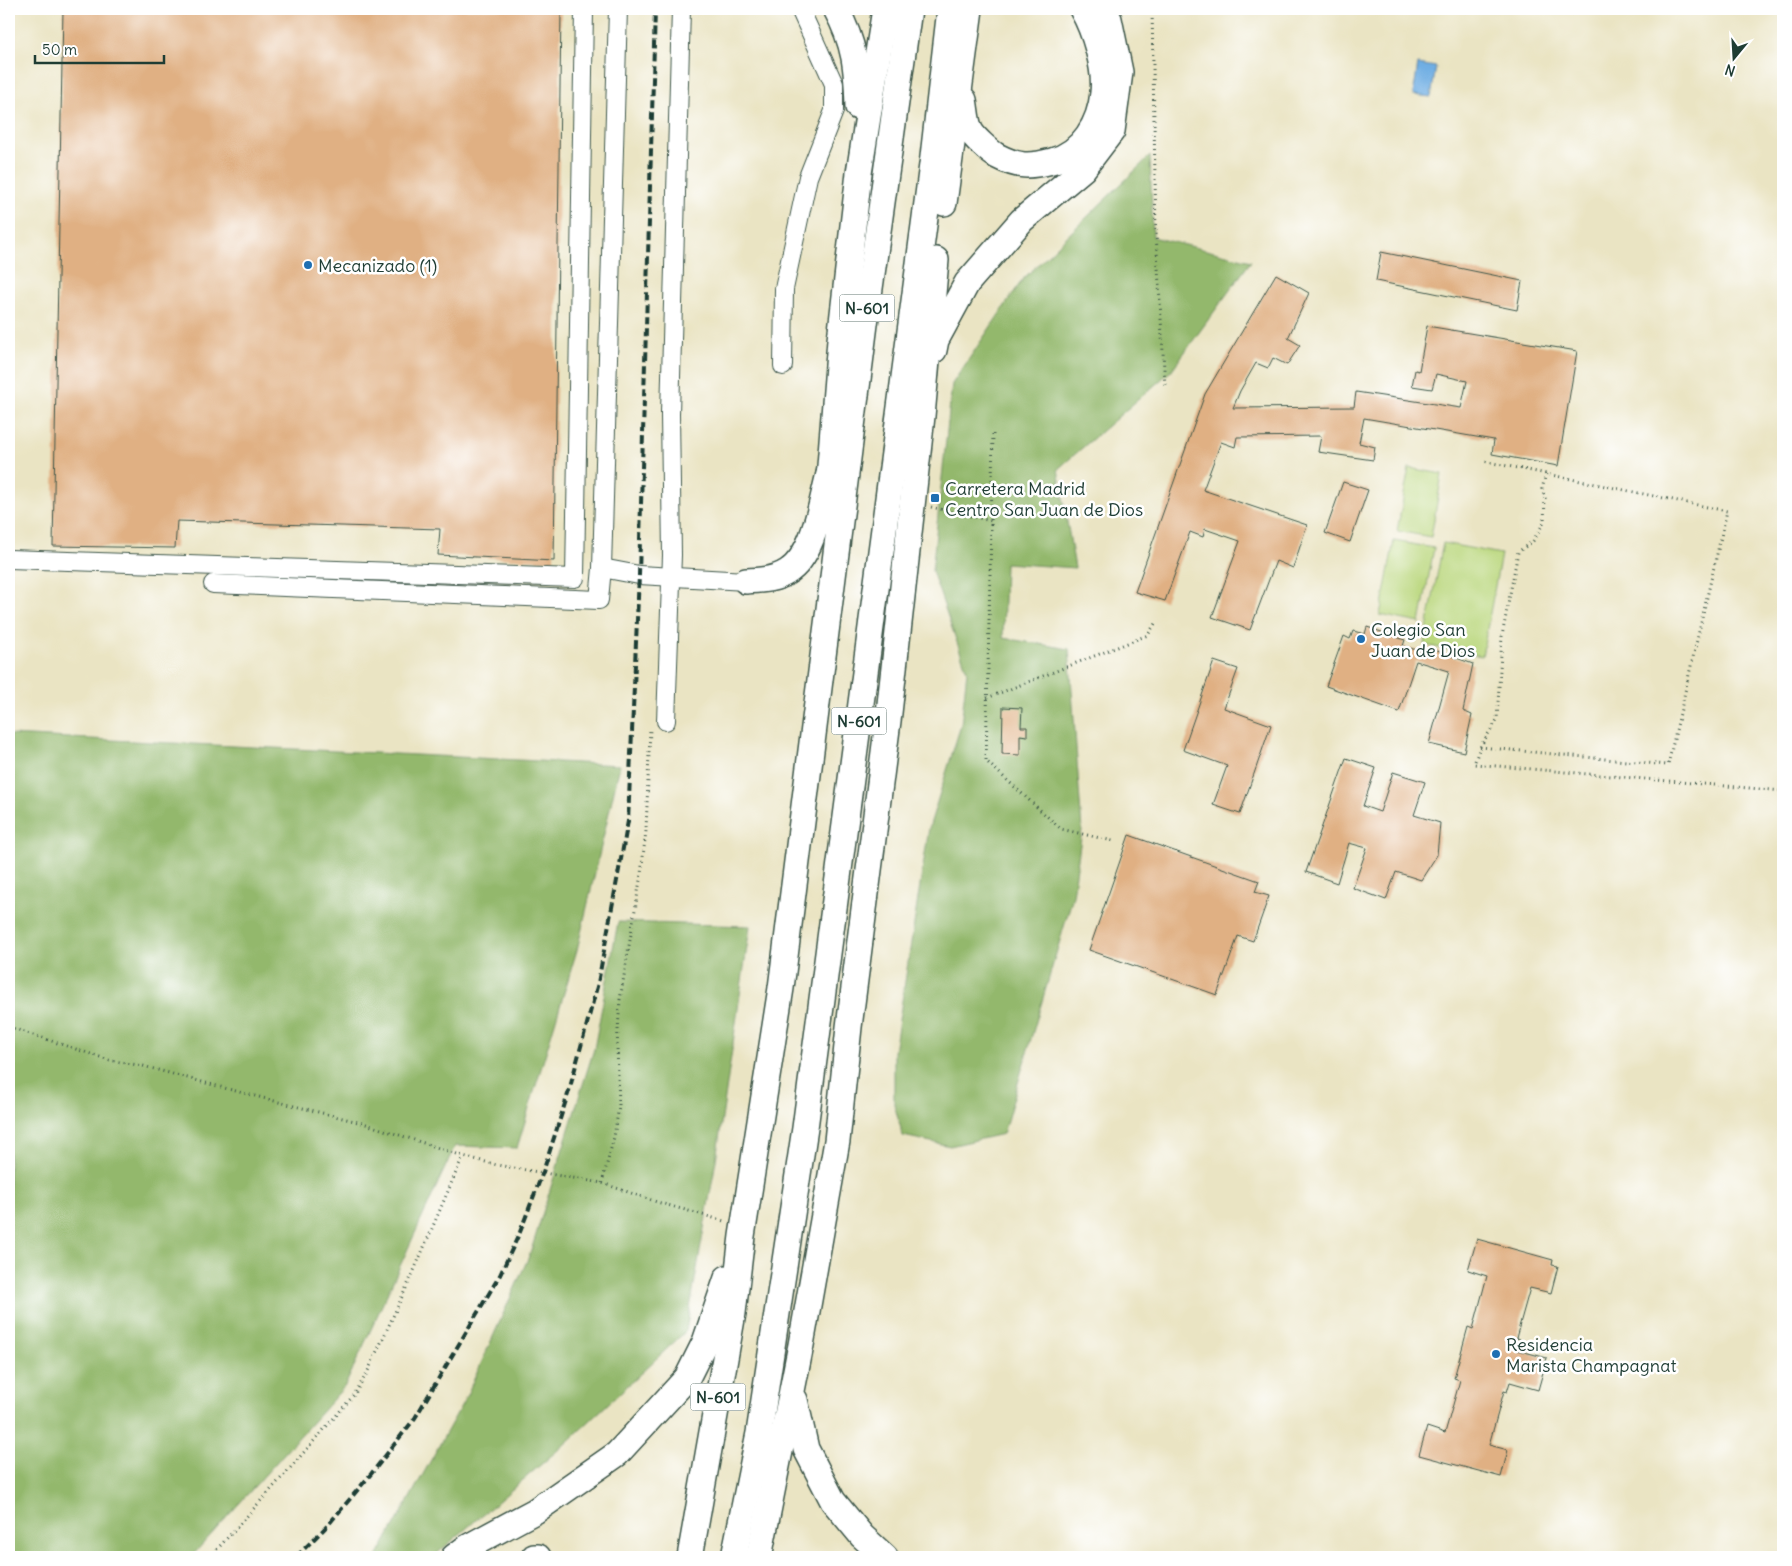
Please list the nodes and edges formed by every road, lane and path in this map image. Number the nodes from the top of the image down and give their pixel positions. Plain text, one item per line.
1 (584, 9) edge
2 (618, 9) edge
3 (681, 9) edge
4 (800, 9) edge
5 (836, 9) edge
6 (885, 9) edge
7 (909, 9) edge
8 (950, 9) edge
9 (970, 9) edge
10 (1082, 9) edge
11 (1104, 9) edge
12 (1152, 9) edge
13 (960, 82) junction
14 (859, 173) junction
15 (783, 366) dead end
16 (1165, 386) dead end
17 (922, 416) junction
18 (993, 434) dead end
19 (1483, 461) dead end
20 (829, 474) junction
21 (1546, 474) junction
22 (912, 503) junction
23 (991, 521) junction
24 (9, 558) edge
25 (602, 568) junction
26 (672, 576) junction
27 (746, 581) joint
28 (213, 584) dead end
29 (828, 608) junction
30 (1156, 622) dead end
31 (987, 698) junction
32 (658, 723) joint
33 (1480, 747) junction
34 (1783, 791) edge
35 (1113, 841) dead end
36 (9, 1027) edge
37 (849, 1027) junction
38 (463, 1156) junction
39 (602, 1183) junction
40 (743, 1231) junction
41 (801, 1344) junction
42 (759, 1433) junction
43 (210, 1557) edge
44 (454, 1557) edge
45 (690, 1557) edge
46 (734, 1557) edge
47 (759, 1557) edge
48 (884, 1557) edge

1 - 24 street
2 - 25 street
3 - 26 street
4 - 15 street
5 - 14 highway
6 - 14 highway
7 - 29 highway, N-601
8 - 42 highway, N-601
9 - 13 highway
10 - 13 highway
11 - 17 highway
12 - 16 path
13 - 17 highway
14 - 20 highway
17 - 22 highway
18 - 23 path
19 - 21 path
20 - 27 highway
20 - 29 highway
21 - 33 path
21 - 33 path
22 - 23 path
22 - 37 highway
23 - 31 path
25 - 26 street
25 - 28 street
26 - 27 street
26 - 32 street
29 - 40 highway, N-601
30 - 31 path
31 - 35 path
32 - 39 path
33 - 34 path
36 - 38 path
37 - 41 highway
37 - 42 highway
38 - 39 path
38 - 43 path
39 - 40 path
40 - 44 highway
40 - 45 highway, N-601
41 - 47 highway
41 - 48 highway
42 - 46 highway, N-601

